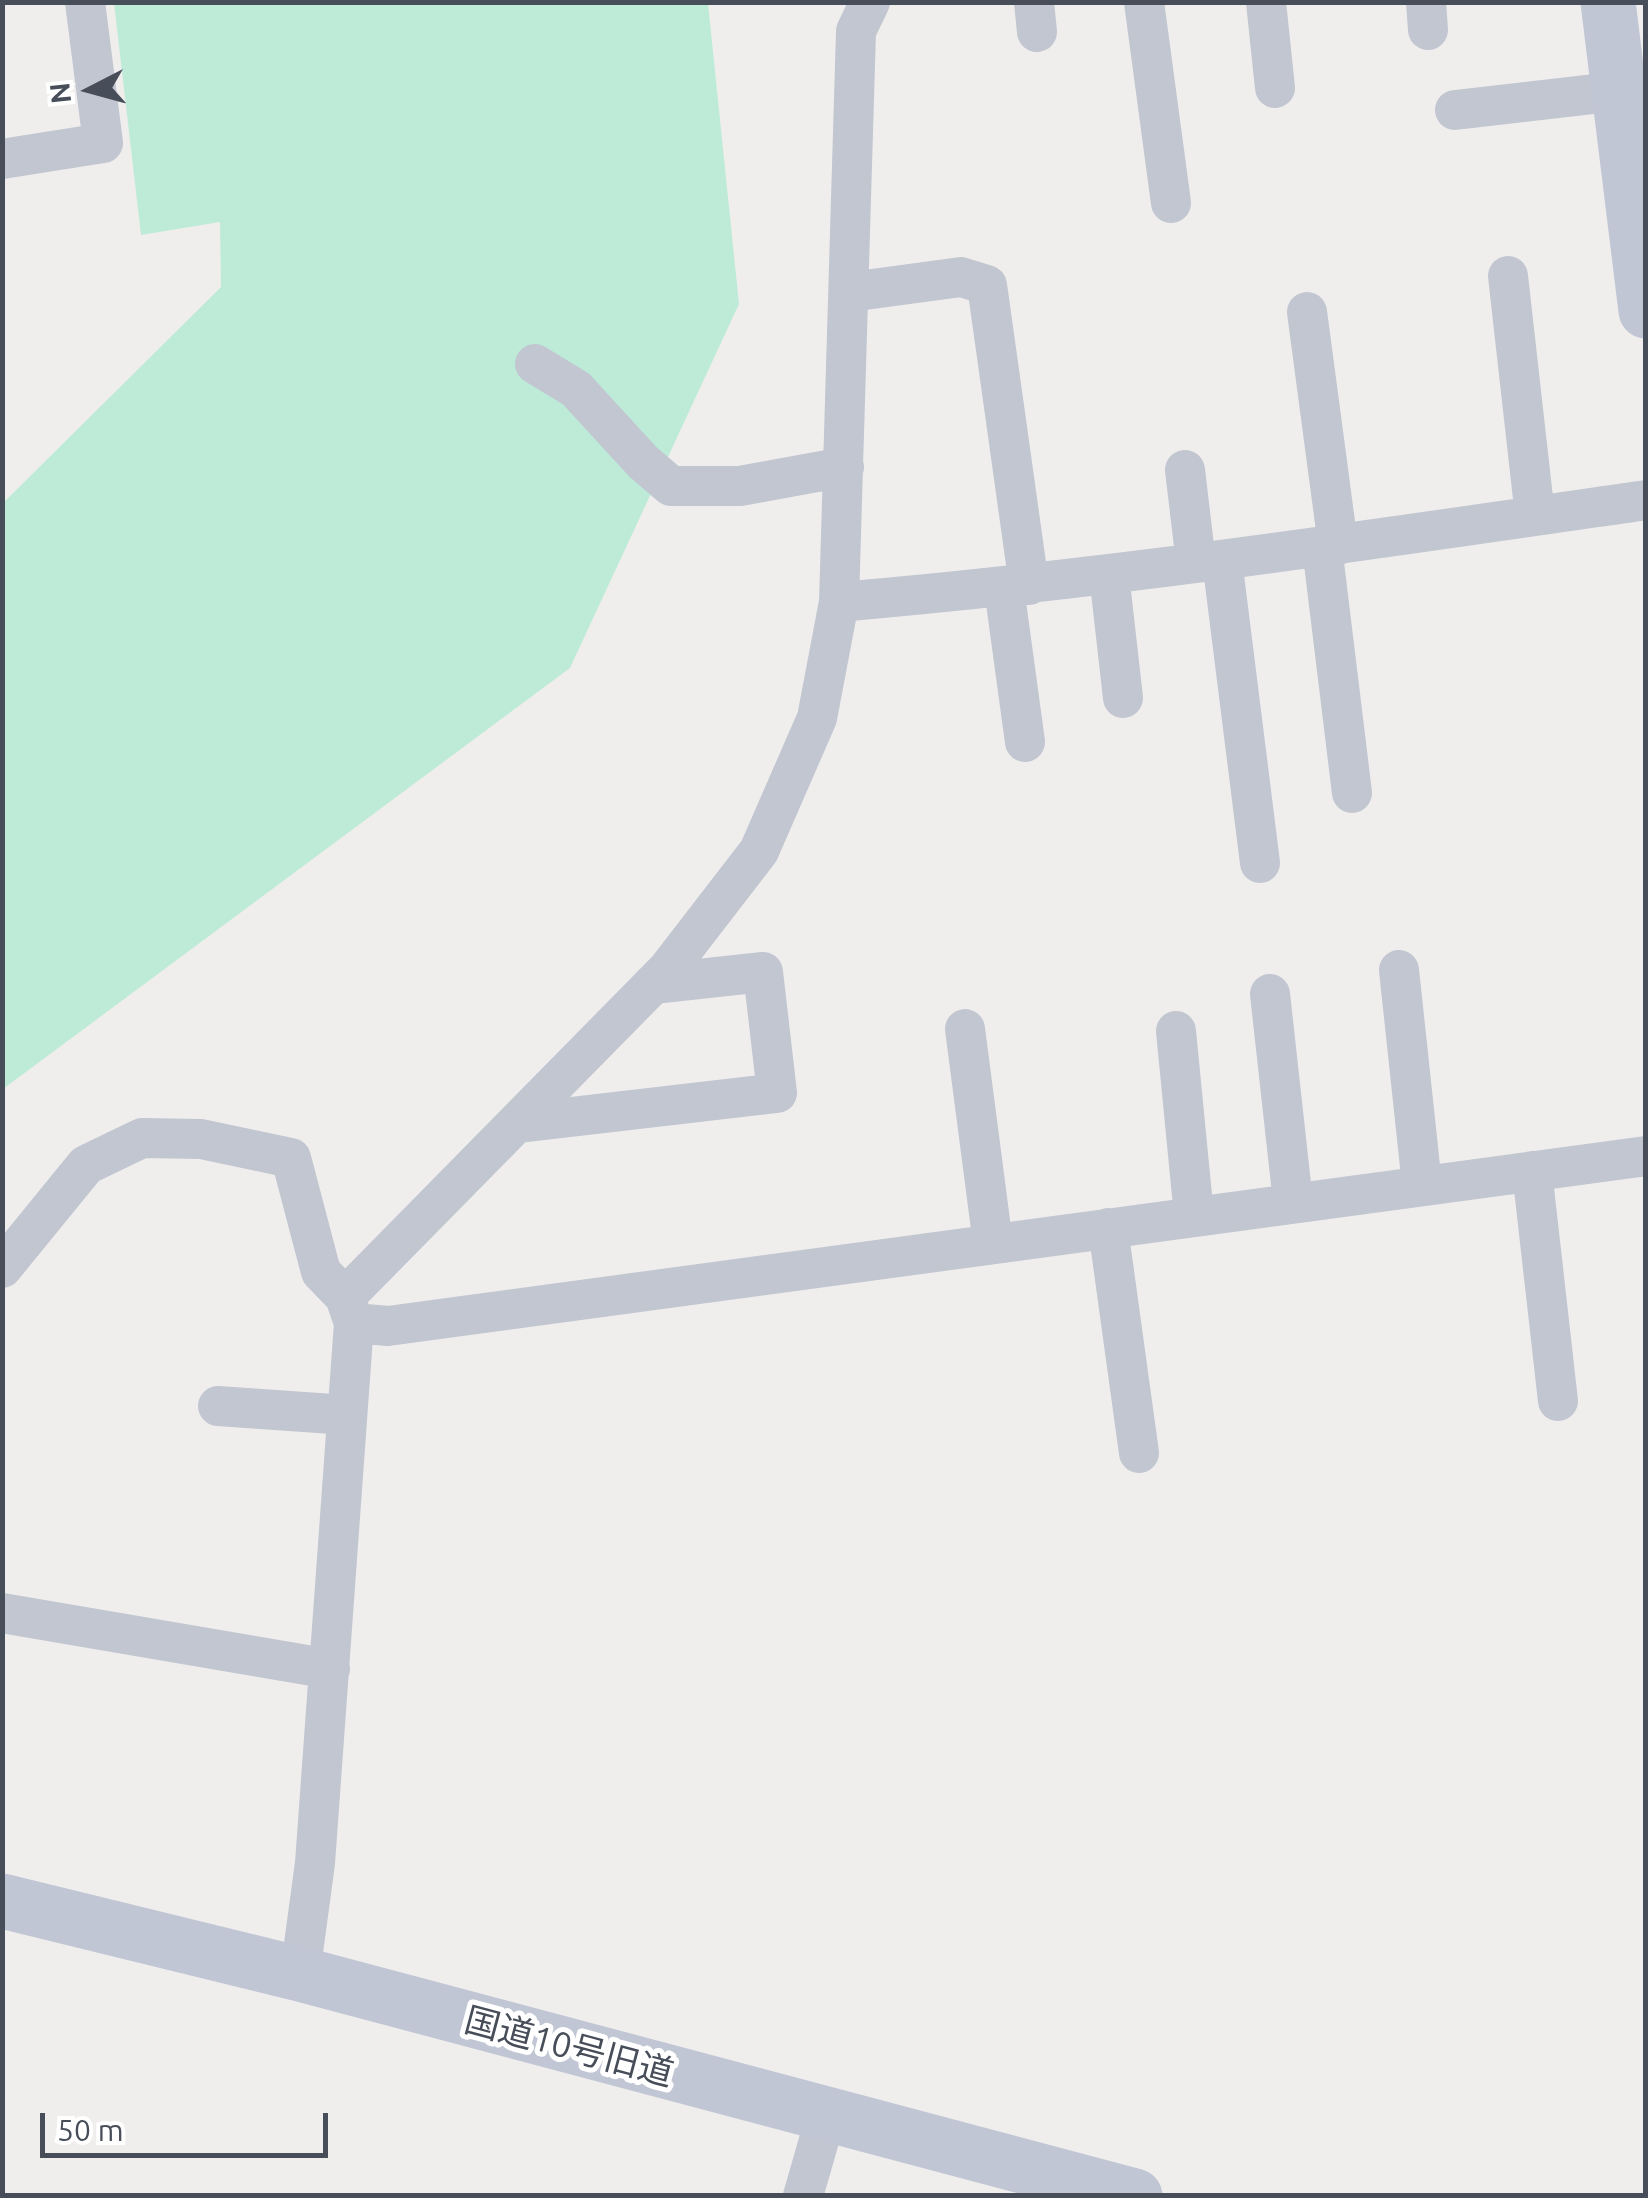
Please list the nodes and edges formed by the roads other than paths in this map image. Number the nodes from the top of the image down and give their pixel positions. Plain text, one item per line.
1 (84, 2) edge
2 (870, 2) edge
3 (1144, 2) edge
4 (1266, 2) edge
5 (1608, 2) edge
6 (1276, 88) dead end
7 (1620, 91) junction
8 (1455, 110) dead end
9 (2, 158) edge
10 (1171, 203) dead end
11 (1508, 276) dead end
12 (850, 292) junction
13 (1646, 311) edge
14 (1307, 312) dead end
15 (535, 364) dead end
16 (844, 467) junction
17 (1185, 470) dead end
18 (1646, 500) edge
19 (1535, 516) junction
20 (1330, 546) junction
21 (1209, 562) junction
22 (1109, 574) junction
23 (1016, 586) junction
24 (839, 602) junction
25 (1123, 698) dead end
26 (1025, 742) dead end
27 (1352, 793) dead end
28 (1260, 863) dead end
29 (1399, 970) dead end
30 (653, 984) junction
31 (1270, 994) dead end
32 (965, 1029) dead end
33 (1176, 1030) dead end
34 (519, 1123) junction
35 (1646, 1156) edge
36 (1532, 1171) junction
37 (1422, 1185) junction
38 (1293, 1202) junction
39 (1194, 1216) junction
40 (1108, 1228) junction
41 (993, 1244) junction
42 (2, 1268) edge
43 (350, 1310) junction
44 (1558, 1401) dead end
45 (218, 1406) dead end
46 (347, 1415) junction
47 (1139, 1454) dead end
48 (2, 1613) edge
49 (330, 1669) junction
50 (2, 1901) edge
51 (300, 1974) junction
52 (826, 2116) junction
53 (803, 2196) edge
54 (1135, 2196) edge

1 - 9 street
2 - 12 street
3 - 10 street
4 - 6 street
5 - 7 street
7 - 8 street
7 - 13 street
11 - 19 street
12 - 16 street
12 - 23 street
14 - 20 street
15 - 16 street
16 - 24 street
17 - 21 street
18 - 19 street
19 - 20 street
20 - 21 street
20 - 27 street
21 - 22 street
21 - 28 street
22 - 23 street
22 - 25 street
23 - 24 street
23 - 26 street
24 - 30 street
29 - 37 street
30 - 34 street
30 - 34 street
31 - 38 street
32 - 41 street
33 - 39 street
34 - 43 street
35 - 36 street
36 - 37 street
36 - 44 street
37 - 38 street
38 - 39 street
39 - 40 street
40 - 41 street
40 - 47 street
41 - 43 street
42 - 43 street
43 - 46 street
45 - 46 street
46 - 49 street
48 - 49 street
49 - 51 street
50 - 51 street, 国道10号旧道
51 - 52 street, 国道10号旧道
52 - 53 street
52 - 54 street, 国道10号旧道

